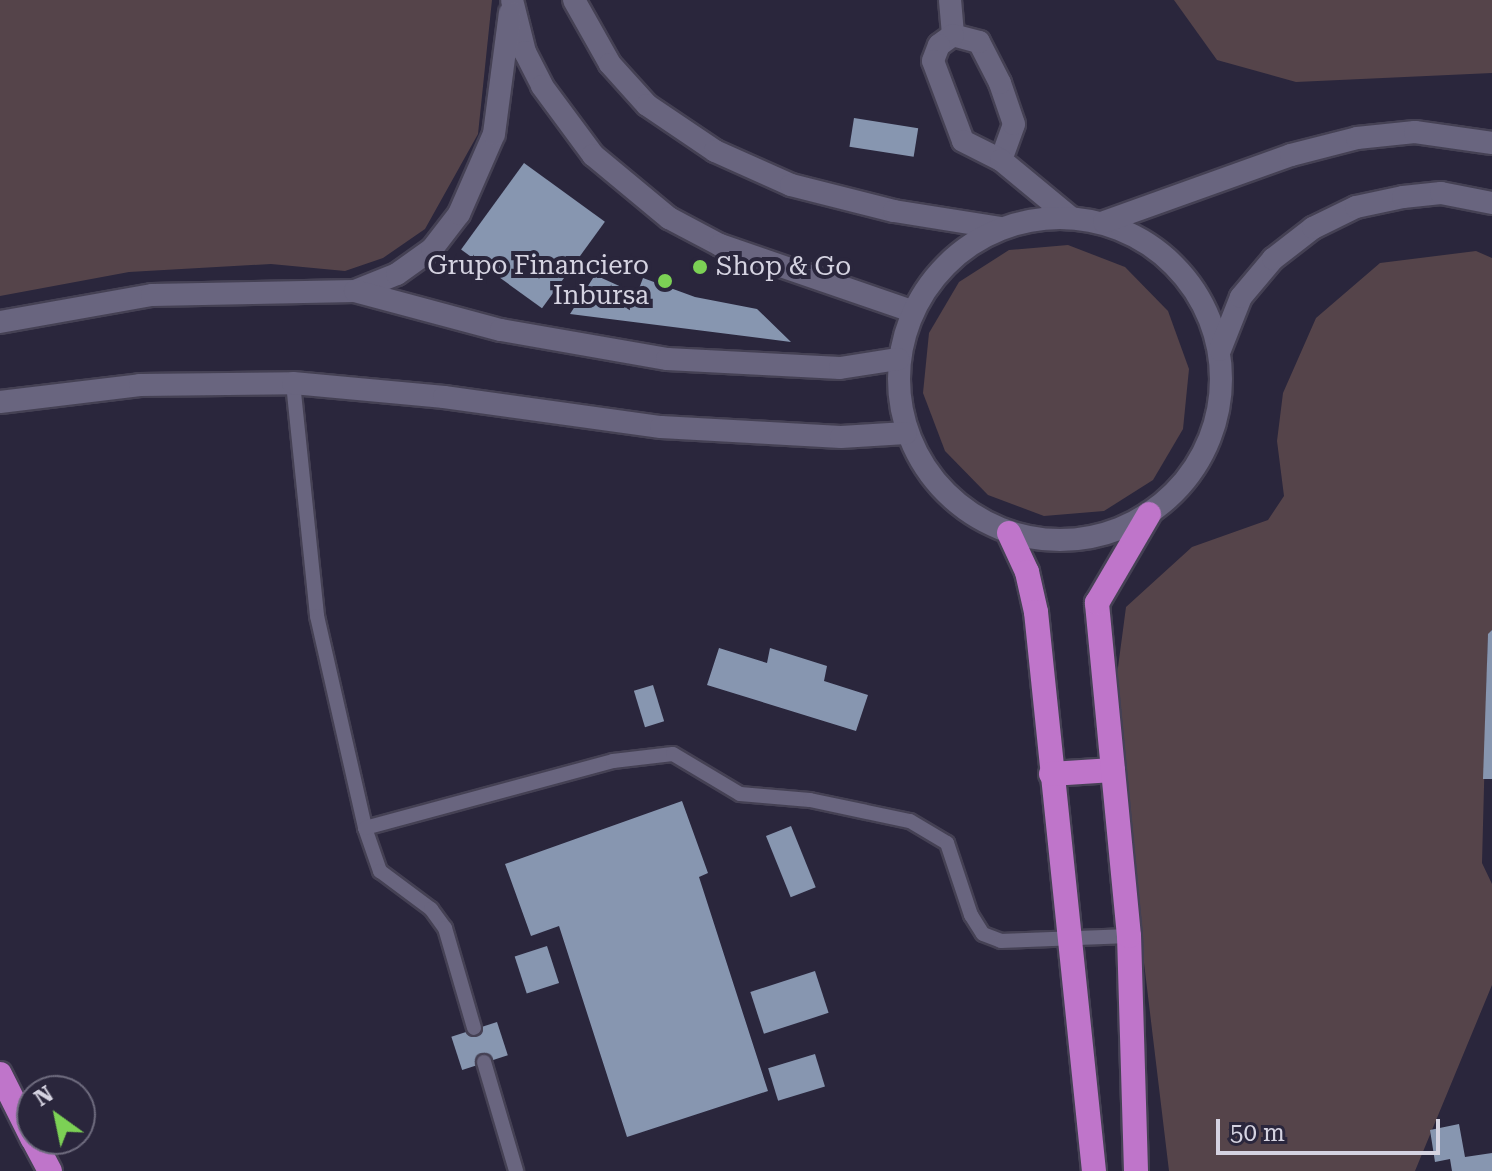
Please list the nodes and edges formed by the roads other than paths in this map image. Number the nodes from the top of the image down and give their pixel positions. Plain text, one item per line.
1 (512, 0) edge
2 (574, 0) edge
3 (950, 0) edge
4 (953, 35) junction
5 (1492, 143) edge
6 (1001, 160) junction
7 (1492, 203) edge
8 (1070, 217) junction
9 (1104, 222) junction
10 (1000, 228) junction
11 (355, 291) junction
12 (912, 311) junction
13 (0, 322) edge
14 (1220, 350) junction
15 (898, 359) junction
16 (293, 383) junction
17 (0, 402) edge
18 (906, 433) junction
19 (1149, 514) junction
20 (1009, 533) junction
21 (1113, 770) junction
22 (1051, 774) junction
23 (365, 828) junction
24 (1129, 936) junction
25 (1072, 939) junction
26 (474, 1028) dead end
27 (484, 1062) dead end
28 (0, 1074) edge
29 (16, 1106) edge
30 (516, 1171) edge
31 (1094, 1171) edge
32 (1136, 1171) edge

1 - 11 main road
1 - 12 main road
2 - 10 main road
3 - 4 main road
4 - 6 main road
4 - 6 main road
5 - 9 main road
6 - 8 main road
7 - 14 main road
8 - 9 main road
8 - 10 main road
9 - 14 main road
10 - 12 main road
11 - 13 main road
11 - 15 main road
12 - 15 main road
14 - 19 main road
15 - 18 main road
16 - 17 main road
16 - 18 main road
16 - 23 lane
18 - 20 main road
19 - 20 main road
19 - 21 highway
20 - 22 highway
21 - 22 highway
21 - 24 highway
22 - 25 highway
23 - 25 lane
23 - 26 lane
24 - 25 lane
24 - 32 highway
25 - 31 highway
27 - 30 lane
28 - 29 highway

